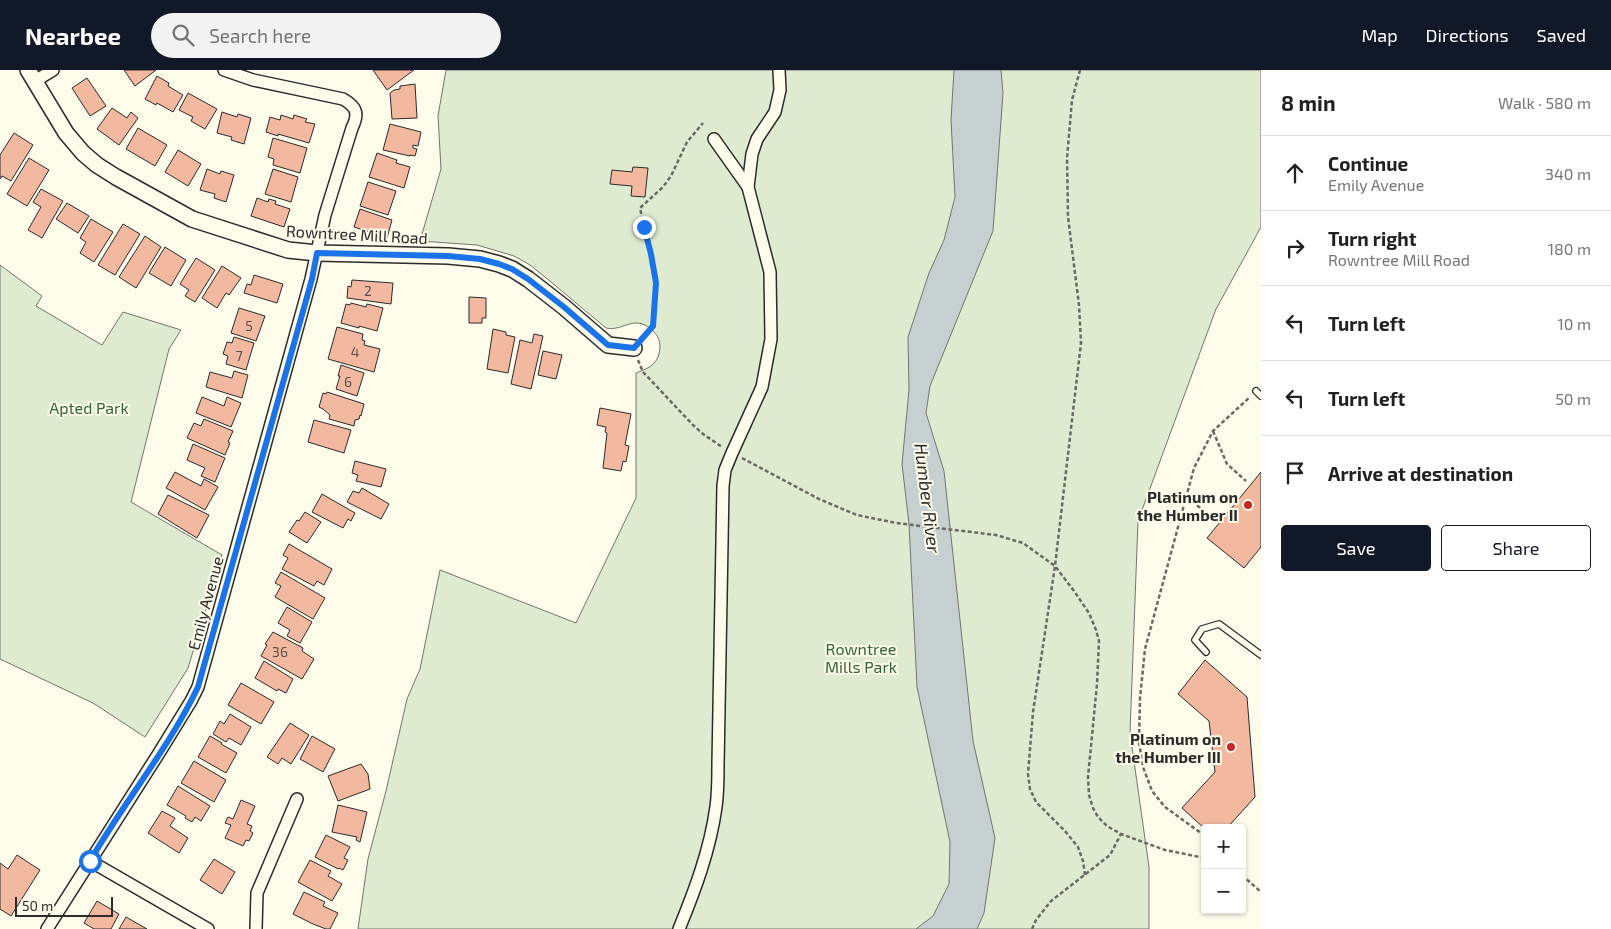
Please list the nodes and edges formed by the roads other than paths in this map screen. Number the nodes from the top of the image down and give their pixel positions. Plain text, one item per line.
1 (54, 70) edge
2 (224, 70) edge
3 (779, 70) edge
4 (32, 76) edge
5 (714, 139) dead end
6 (748, 187) junction
7 (317, 253) junction
8 (634, 348) road end
9 (1206, 652) dead end
10 (1261, 655) edge
11 (297, 799) dead end
12 (90, 861) junction
13 (47, 929) edge
14 (208, 929) edge
15 (256, 929) edge
16 (679, 929) edge

1 - 4 street
2 - 7 street, Emily Avenue
3 - 6 street
4 - 7 street, Rowntree Mill Road
5 - 6 street
6 - 16 street
7 - 8 street, Rowntree Mill Road
7 - 12 street, Emily Avenue
9 - 10 lane
11 - 15 street
12 - 13 street, Emily Avenue
12 - 14 street

